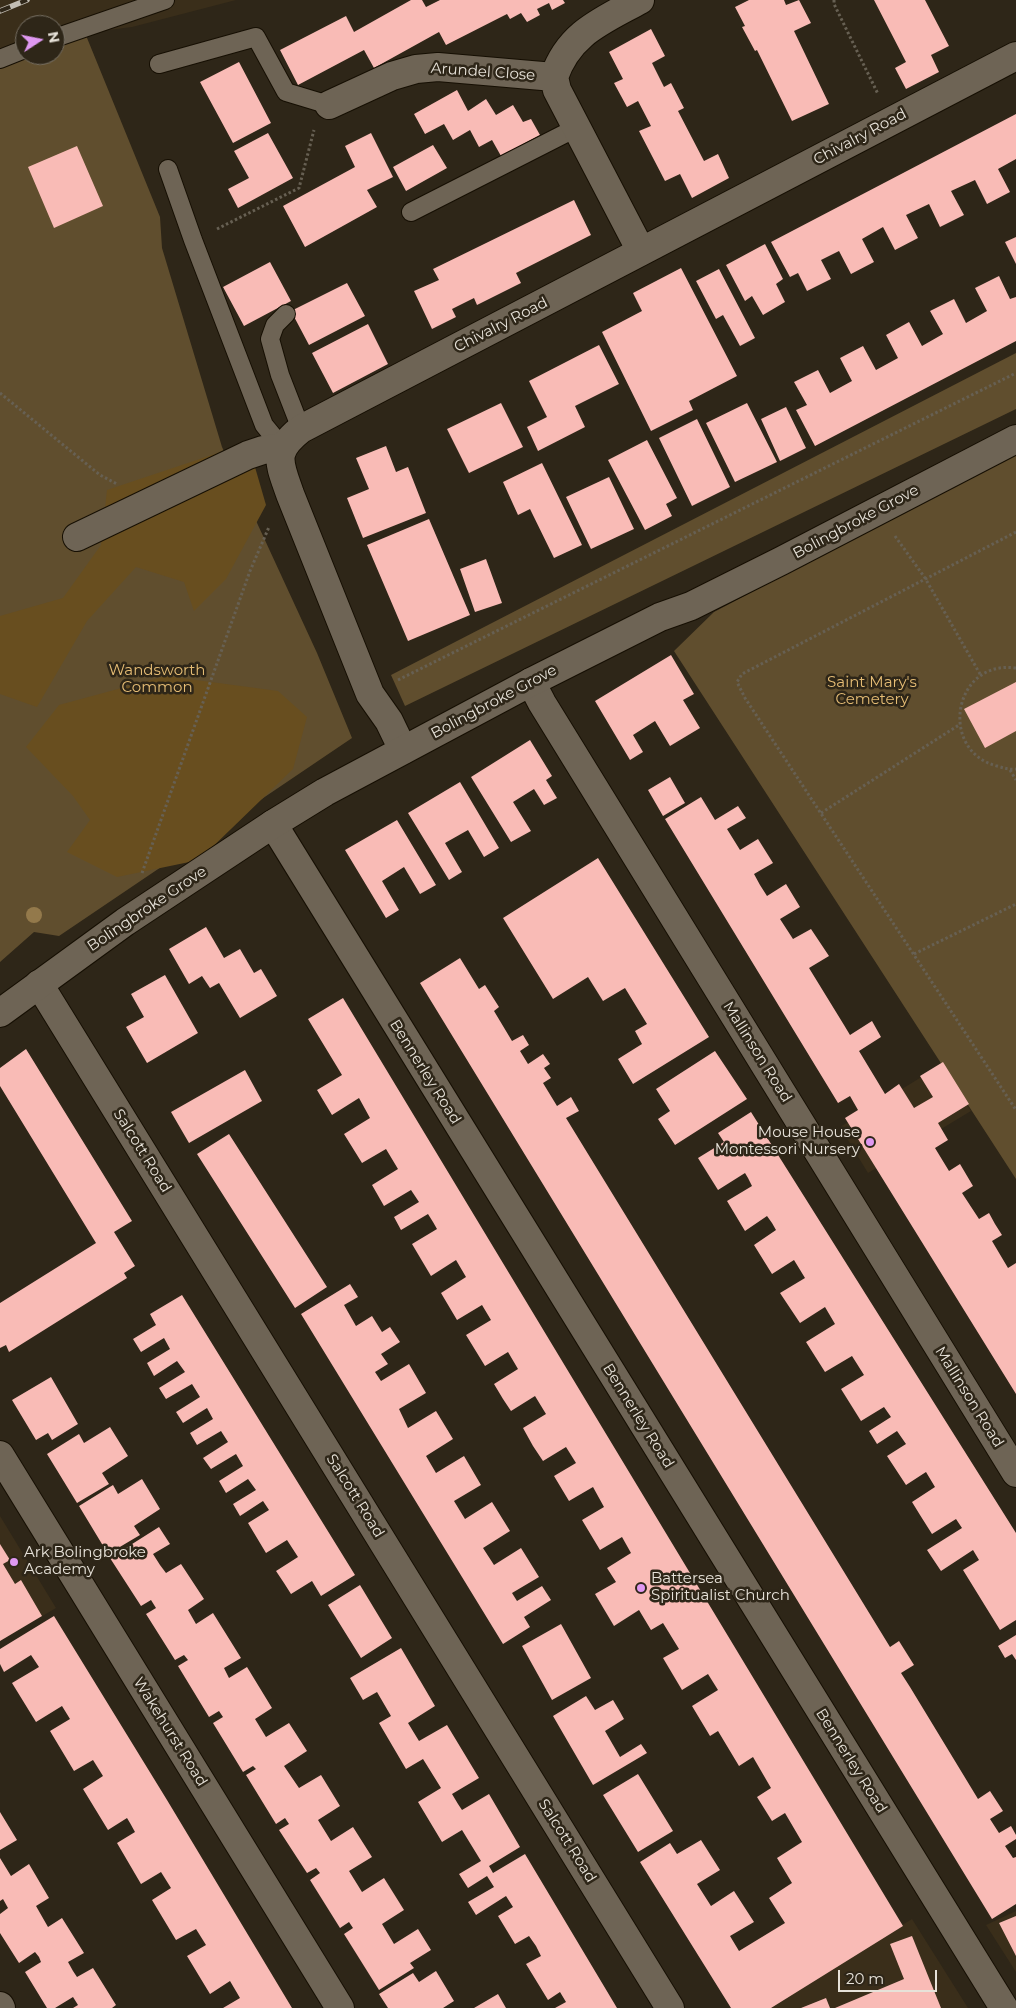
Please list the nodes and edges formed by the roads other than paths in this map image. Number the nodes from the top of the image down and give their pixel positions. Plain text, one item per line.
1 (165, 0) edge
2 (640, 0) edge
3 (65, 35) edge
4 (15, 53) edge
5 (1016, 56) edge
6 (0, 58) edge
7 (159, 64) dead end
8 (554, 77) junction
9 (329, 105) joint
10 (576, 128) junction
11 (168, 169) dead end
12 (411, 212) dead end
13 (641, 252) junction
14 (286, 314) dead end
15 (292, 438) junction
16 (1016, 439) edge
17 (77, 537) dead end
18 (531, 682) junction
19 (403, 750) junction
20 (273, 824) junction
21 (39, 984) junction
22 (0, 1013) edge
23 (0, 1455) edge
24 (1016, 1473) edge
25 (340, 2008) edge
26 (670, 2008) edge
27 (1004, 2008) edge

1 - 3 lane
2 - 8 street, Arundel Close
4 - 6 lane
5 - 13 street, Chivalry Road
7 - 9 lane
8 - 9 street, Arundel Close
8 - 10 street, Arundel Close
10 - 12 lane
10 - 13 street, Arundel Close
11 - 15 lane
13 - 15 street, Chivalry Road
14 - 15 lane
15 - 17 street, Chivalry Road
15 - 19 street
16 - 18 street, Bolingbroke Grove
18 - 19 street, Bolingbroke Grove
18 - 24 street, Mallinson Road
19 - 20 street, Bolingbroke Grove
20 - 21 street, Bolingbroke Grove
20 - 27 street, Bennerley Road
21 - 22 street, Bolingbroke Grove
21 - 26 street, Salcott Road
23 - 25 street, Wakehurst Road

